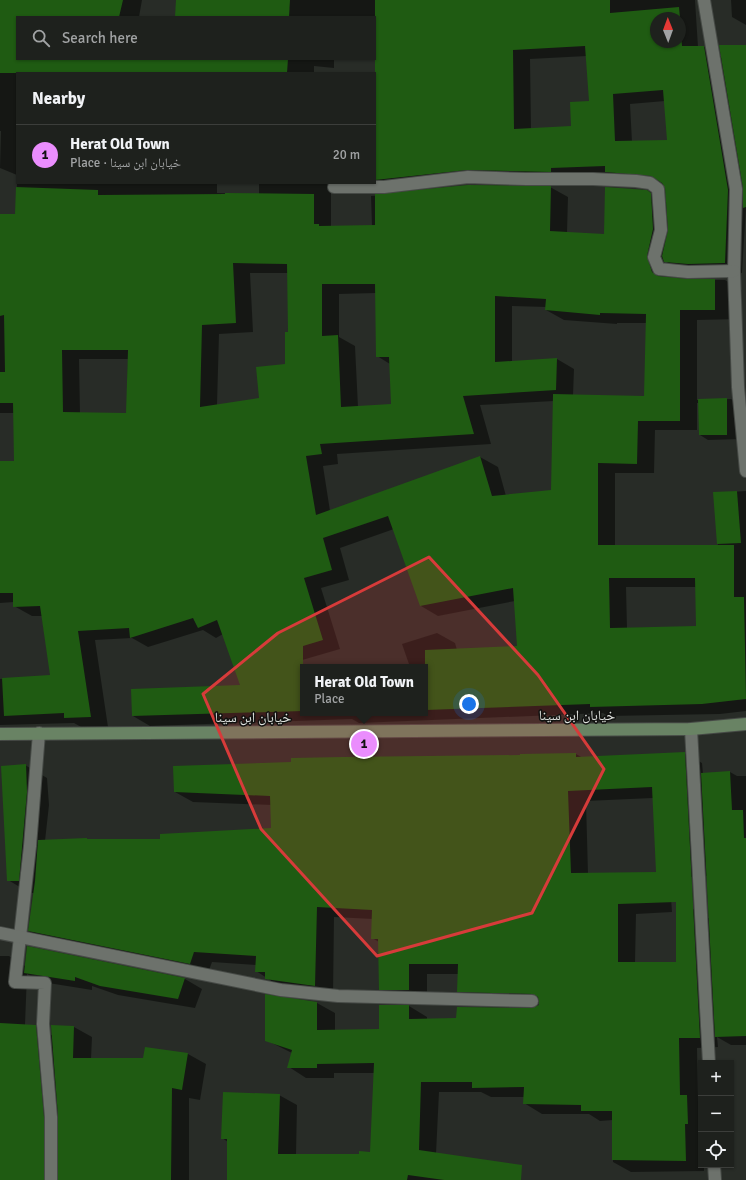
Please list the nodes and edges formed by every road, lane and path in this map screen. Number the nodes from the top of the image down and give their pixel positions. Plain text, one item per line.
1 (704, 0) edge
2 (334, 188) dead end
3 (734, 271) junction
4 (746, 471) edge
5 (746, 724) edge
6 (691, 729) junction
7 (39, 733) junction
8 (0, 734) edge
9 (0, 933) edge
10 (20, 936) junction
11 (532, 1001) dead end
12 (709, 1060) edge
13 (714, 1168) edge
14 (51, 1180) edge
15 (715, 1180) edge

1 - 3 street
2 - 3 street
3 - 4 street
5 - 6 street, خیابان ابن سینا
6 - 7 street, خیابان ابن سینا
6 - 12 street
7 - 8 street, خیابان ابن سینا
7 - 10 street
9 - 10 street
10 - 11 street
10 - 14 street
13 - 15 street

